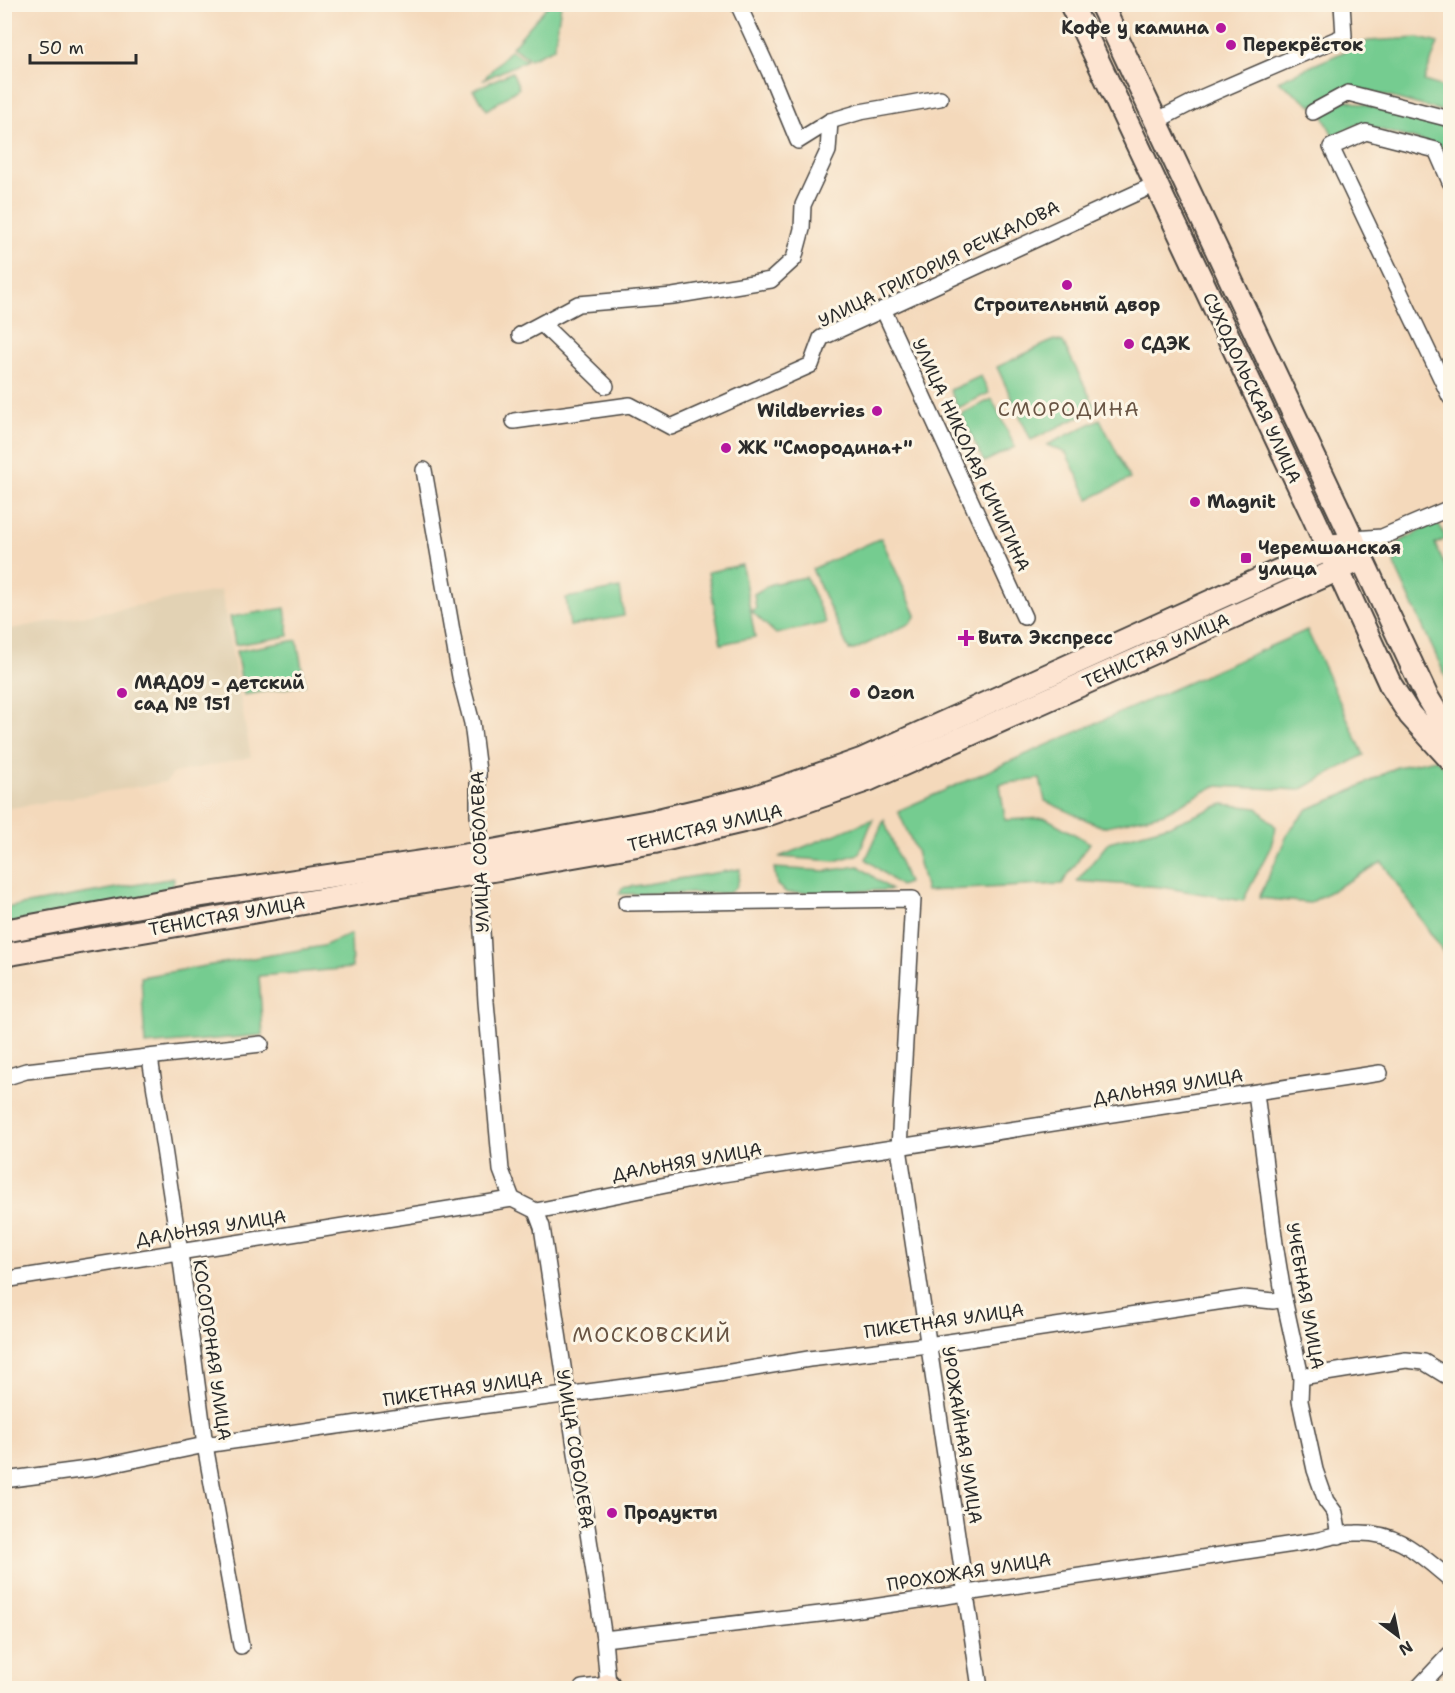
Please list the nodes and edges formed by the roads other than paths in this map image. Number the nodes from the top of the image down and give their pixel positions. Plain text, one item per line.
1 (738, 4) edge
2 (1071, 4) edge
3 (1101, 4) edge
4 (1342, 4) edge
5 (940, 98) dead end
6 (1312, 112) dead end
7 (1450, 119) edge
8 (830, 121) junction
9 (1156, 121) junction
10 (1450, 182) edge
11 (1156, 184) junction
12 (883, 309) junction
13 (542, 324) junction
14 (520, 335) dead end
15 (606, 387) dead end
16 (1450, 397) edge
17 (514, 421) dead end
18 (424, 470) dead end
19 (1450, 508) edge
20 (1358, 549) junction
21 (1333, 560) junction
22 (1024, 617) dead end
23 (1450, 735) edge
24 (1450, 759) edge
25 (483, 862) junction
26 (626, 903) dead end
27 (4, 931) edge
28 (4, 956) edge
29 (261, 1044) dead end
30 (150, 1058) junction
31 (1380, 1073) dead end
32 (4, 1078) edge
33 (1256, 1094) junction
34 (899, 1148) junction
35 (512, 1199) junction
36 (536, 1211) junction
37 (180, 1253) junction
38 (4, 1280) edge
39 (1284, 1299) junction
40 (928, 1345) junction
41 (1301, 1377) junction
42 (1450, 1378) edge
43 (566, 1394) junction
44 (205, 1445) junction
45 (4, 1480) edge
46 (1339, 1536) junction
47 (1450, 1580) edge
48 (966, 1592) junction
49 (604, 1639) junction
50 (241, 1646) dead end
51 (1450, 1654) edge
52 (608, 1687) edge
53 (582, 1689) edge
54 (980, 1689) edge
55 (1418, 1689) edge

1 - 8 street
2 - 11 main road, СУХОДОЛЬСКАЯ УЛИЦА
3 - 9 main road, СУХОДОЛЬСКАЯ УЛИЦА
4 - 9 street
5 - 8 street
6 - 7 street
8 - 13 street
9 - 20 main road, СУХОДОЛЬСКАЯ УЛИЦА
10 - 16 street
11 - 12 street, УЛИЦА ГРИГОРИЯ РЕЧКАЛОВА
11 - 21 main road, СУХОДОЛЬСКАЯ УЛИЦА
12 - 17 street, УЛИЦА ГРИГОРИЯ РЕЧКАЛОВА
12 - 22 street, УЛИЦА НИКОЛАЯ КИЧИГИНА
13 - 14 street
13 - 15 street
18 - 25 street, УЛИЦА СОБОЛЕВА
19 - 20 street
20 - 21 main road, ТЕНИСТАЯ УЛИЦА
20 - 23 main road, СУХОДОЛЬСКАЯ УЛИЦА
21 - 24 main road, СУХОДОЛЬСКАЯ УЛИЦА
21 - 25 main road, ТЕНИСТАЯ УЛИЦА
25 - 27 main road, ТЕНИСТАЯ УЛИЦА
25 - 28 main road, ТЕНИСТАЯ УЛИЦА
25 - 35 street, УЛИЦА СОБОЛЕВА
26 - 34 street, УРОЖАЙНАЯ УЛИЦА
29 - 30 street
30 - 32 street
30 - 37 street, КОСОГОРНАЯ УЛИЦА
31 - 33 street, ДАЛЬНЯЯ УЛИЦА
33 - 34 street, ДАЛЬНЯЯ УЛИЦА
33 - 39 street, УЧЕБНАЯ УЛИЦА
34 - 36 street, ДАЛЬНЯЯ УЛИЦА
34 - 40 street, УРОЖАЙНАЯ УЛИЦА
35 - 36 street
35 - 37 street, ДАЛЬНЯЯ УЛИЦА
36 - 43 street, УЛИЦА СОБОЛЕВА
37 - 38 street, ДАЛЬНЯЯ УЛИЦА
37 - 44 street, КОСОГОРНАЯ УЛИЦА
39 - 40 street, ПИКЕТНАЯ УЛИЦА
39 - 41 street, УЧЕБНАЯ УЛИЦА
40 - 43 street, ПИКЕТНАЯ УЛИЦА
40 - 48 street, УРОЖАЙНАЯ УЛИЦА
41 - 42 street
41 - 46 street, УЧЕБНАЯ УЛИЦА
43 - 44 street, ПИКЕТНАЯ УЛИЦА
43 - 49 street, УЛИЦА СОБОЛЕВА
44 - 45 street, ПИКЕТНАЯ УЛИЦА
44 - 50 street, КОСОГОРНАЯ УЛИЦА
46 - 47 street, ПРОХОЖАЯ УЛИЦА
46 - 48 street, ПРОХОЖАЯ УЛИЦА
48 - 49 street, ПРОХОЖАЯ УЛИЦА
48 - 54 street, УРОЖАЙНАЯ УЛИЦА
49 - 52 street, УЛИЦА СОБОЛЕВА
51 - 55 street
52 - 53 street

